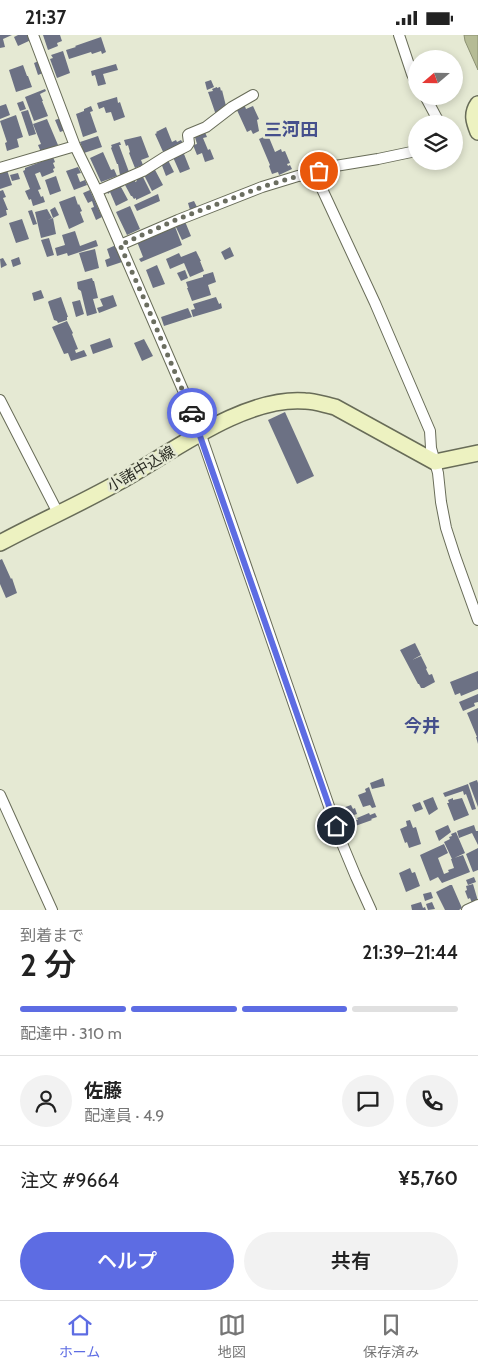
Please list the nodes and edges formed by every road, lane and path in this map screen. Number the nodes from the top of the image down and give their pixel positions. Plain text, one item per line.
1 (33, 35) edge
2 (398, 35) edge
3 (408, 63) edge
4 (253, 95) dead end
5 (477, 105) edge
6 (478, 132) edge
7 (75, 146) junction
8 (408, 153) edge
9 (0, 168) edge
10 (315, 174) junction
11 (97, 191) junction
12 (120, 245) junction
13 (0, 400) edge
14 (200, 434) junction
15 (478, 453) edge
16 (435, 462) junction
17 (58, 513) junction
18 (0, 543) edge
19 (478, 620) edge
20 (0, 795) edge
21 (478, 905) edge
22 (52, 910) edge
23 (371, 910) edge
24 (467, 910) edge

1 - 7 street
2 - 3 street
4 - 11 street
5 - 6 main road
7 - 9 street
7 - 11 street
8 - 10 street
10 - 12 street
10 - 16 street
11 - 12 street
12 - 14 street
13 - 17 street
14 - 16 main road, 小諸中込線
14 - 17 main road, 小諸中込線
14 - 23 street
15 - 16 main road
16 - 19 street
17 - 18 main road, 小諸中込線
20 - 22 street
21 - 24 street

